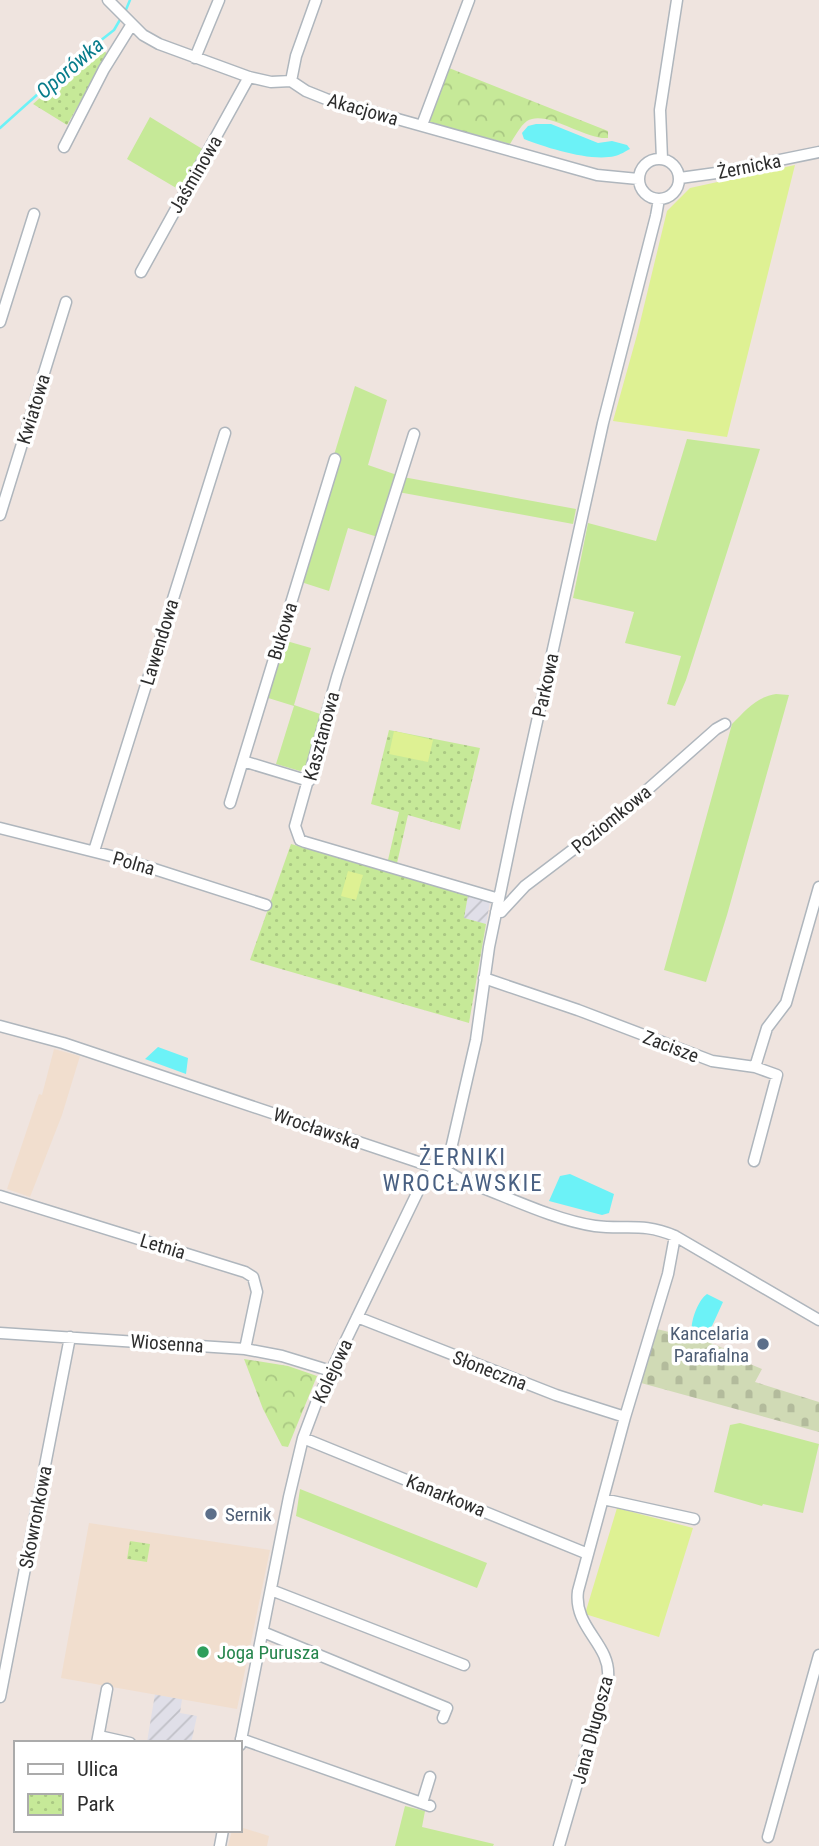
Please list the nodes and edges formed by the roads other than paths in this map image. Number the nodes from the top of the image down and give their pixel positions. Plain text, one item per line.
1 (108, 0) edge
2 (219, 0) edge
3 (316, 0) edge
4 (469, 0) edge
5 (677, 0) edge
6 (126, 18) junction
7 (195, 58) junction
8 (249, 76) junction
9 (291, 80) junction
10 (422, 125) junction
11 (64, 147) dead end
12 (819, 152) edge
13 (662, 159) junction
14 (680, 178) junction
15 (638, 179) junction
16 (659, 200) junction
17 (34, 214) dead end
18 (141, 272) dead end
19 (65, 302) dead end
20 (0, 322) edge
21 (225, 433) dead end
22 (414, 434) dead end
23 (335, 459) dead end
24 (0, 515) edge
25 (725, 724) dead end
26 (243, 761) junction
27 (309, 781) junction
28 (230, 803) dead end
29 (0, 828) edge
30 (94, 851) junction
31 (819, 887) edge
32 (499, 900) junction
33 (266, 905) dead end
34 (496, 912) junction
35 (484, 978) junction
36 (0, 1026) edge
37 (755, 1067) junction
38 (754, 1161) dead end
39 (437, 1169) junction
40 (0, 1196) edge
41 (675, 1236) junction
42 (358, 1318) junction
43 (819, 1320) edge
44 (0, 1333) edge
45 (70, 1337) junction
46 (245, 1349) junction
47 (331, 1371) junction
48 (625, 1417) junction
49 (303, 1438) junction
50 (603, 1499) junction
51 (694, 1519) dead end
52 (588, 1553) junction
53 (271, 1590) junction
54 (262, 1632) junction
55 (819, 1655) edge
56 (464, 1665) dead end
57 (107, 1689) dead end
58 (0, 1697) edge
59 (445, 1713) dead end
60 (98, 1740) edge
61 (240, 1741) edge
62 (242, 1743) edge
63 (430, 1777) dead end
64 (768, 1837) dead end
65 (559, 1846) edge

1 - 6 street, Akacjowa
2 - 7 street
3 - 9 street
4 - 10 street
5 - 13 street
6 - 7 street, Akacjowa
6 - 11 street
7 - 8 street, Akacjowa
8 - 9 street, Akacjowa
8 - 18 street, Jaśminowa
9 - 10 street, Akacjowa
10 - 15 street, Akacjowa
12 - 14 street, Żernicka
13 - 14 street
13 - 15 street
14 - 16 street
15 - 16 street
16 - 32 street, Parkowa
17 - 20 street
19 - 24 street, Kwiatowa
21 - 30 street, Lawendowa
22 - 27 street, Kasztanowa
23 - 26 street, Bukowa
25 - 34 street, Poziomkowa
26 - 27 street
26 - 28 street, Bukowa
27 - 32 street, Kasztanowa
29 - 30 street, Polna
30 - 33 street, Polna
31 - 37 street
32 - 34 street, Parkowa
34 - 35 street, Parkowa
35 - 37 street, Zacisze
35 - 39 street, Parkowa
36 - 39 street, Wrocławska
37 - 38 street
39 - 41 street, Wrocławska
39 - 42 street, Kolejowa
40 - 46 street, Letnia
41 - 43 street, Wrocławska
41 - 48 street, Jana Długosza
42 - 47 street, Kolejowa
42 - 48 street, Słoneczna
44 - 45 street, Wiosenna
45 - 46 street, Wiosenna
45 - 58 street, Skowronkowa
46 - 47 street, Wiosenna
47 - 49 street, Kolejowa
48 - 50 street, Jana Długosza
49 - 52 street, Kanarkowa
49 - 53 street, Kolejowa
50 - 51 street
50 - 52 street, Jana Długosza
52 - 65 street, Jana Długosza
53 - 54 street, Kolejowa
53 - 56 street
54 - 59 street
54 - 61 street, Kolejowa
55 - 64 street
57 - 60 street
62 - 63 street

